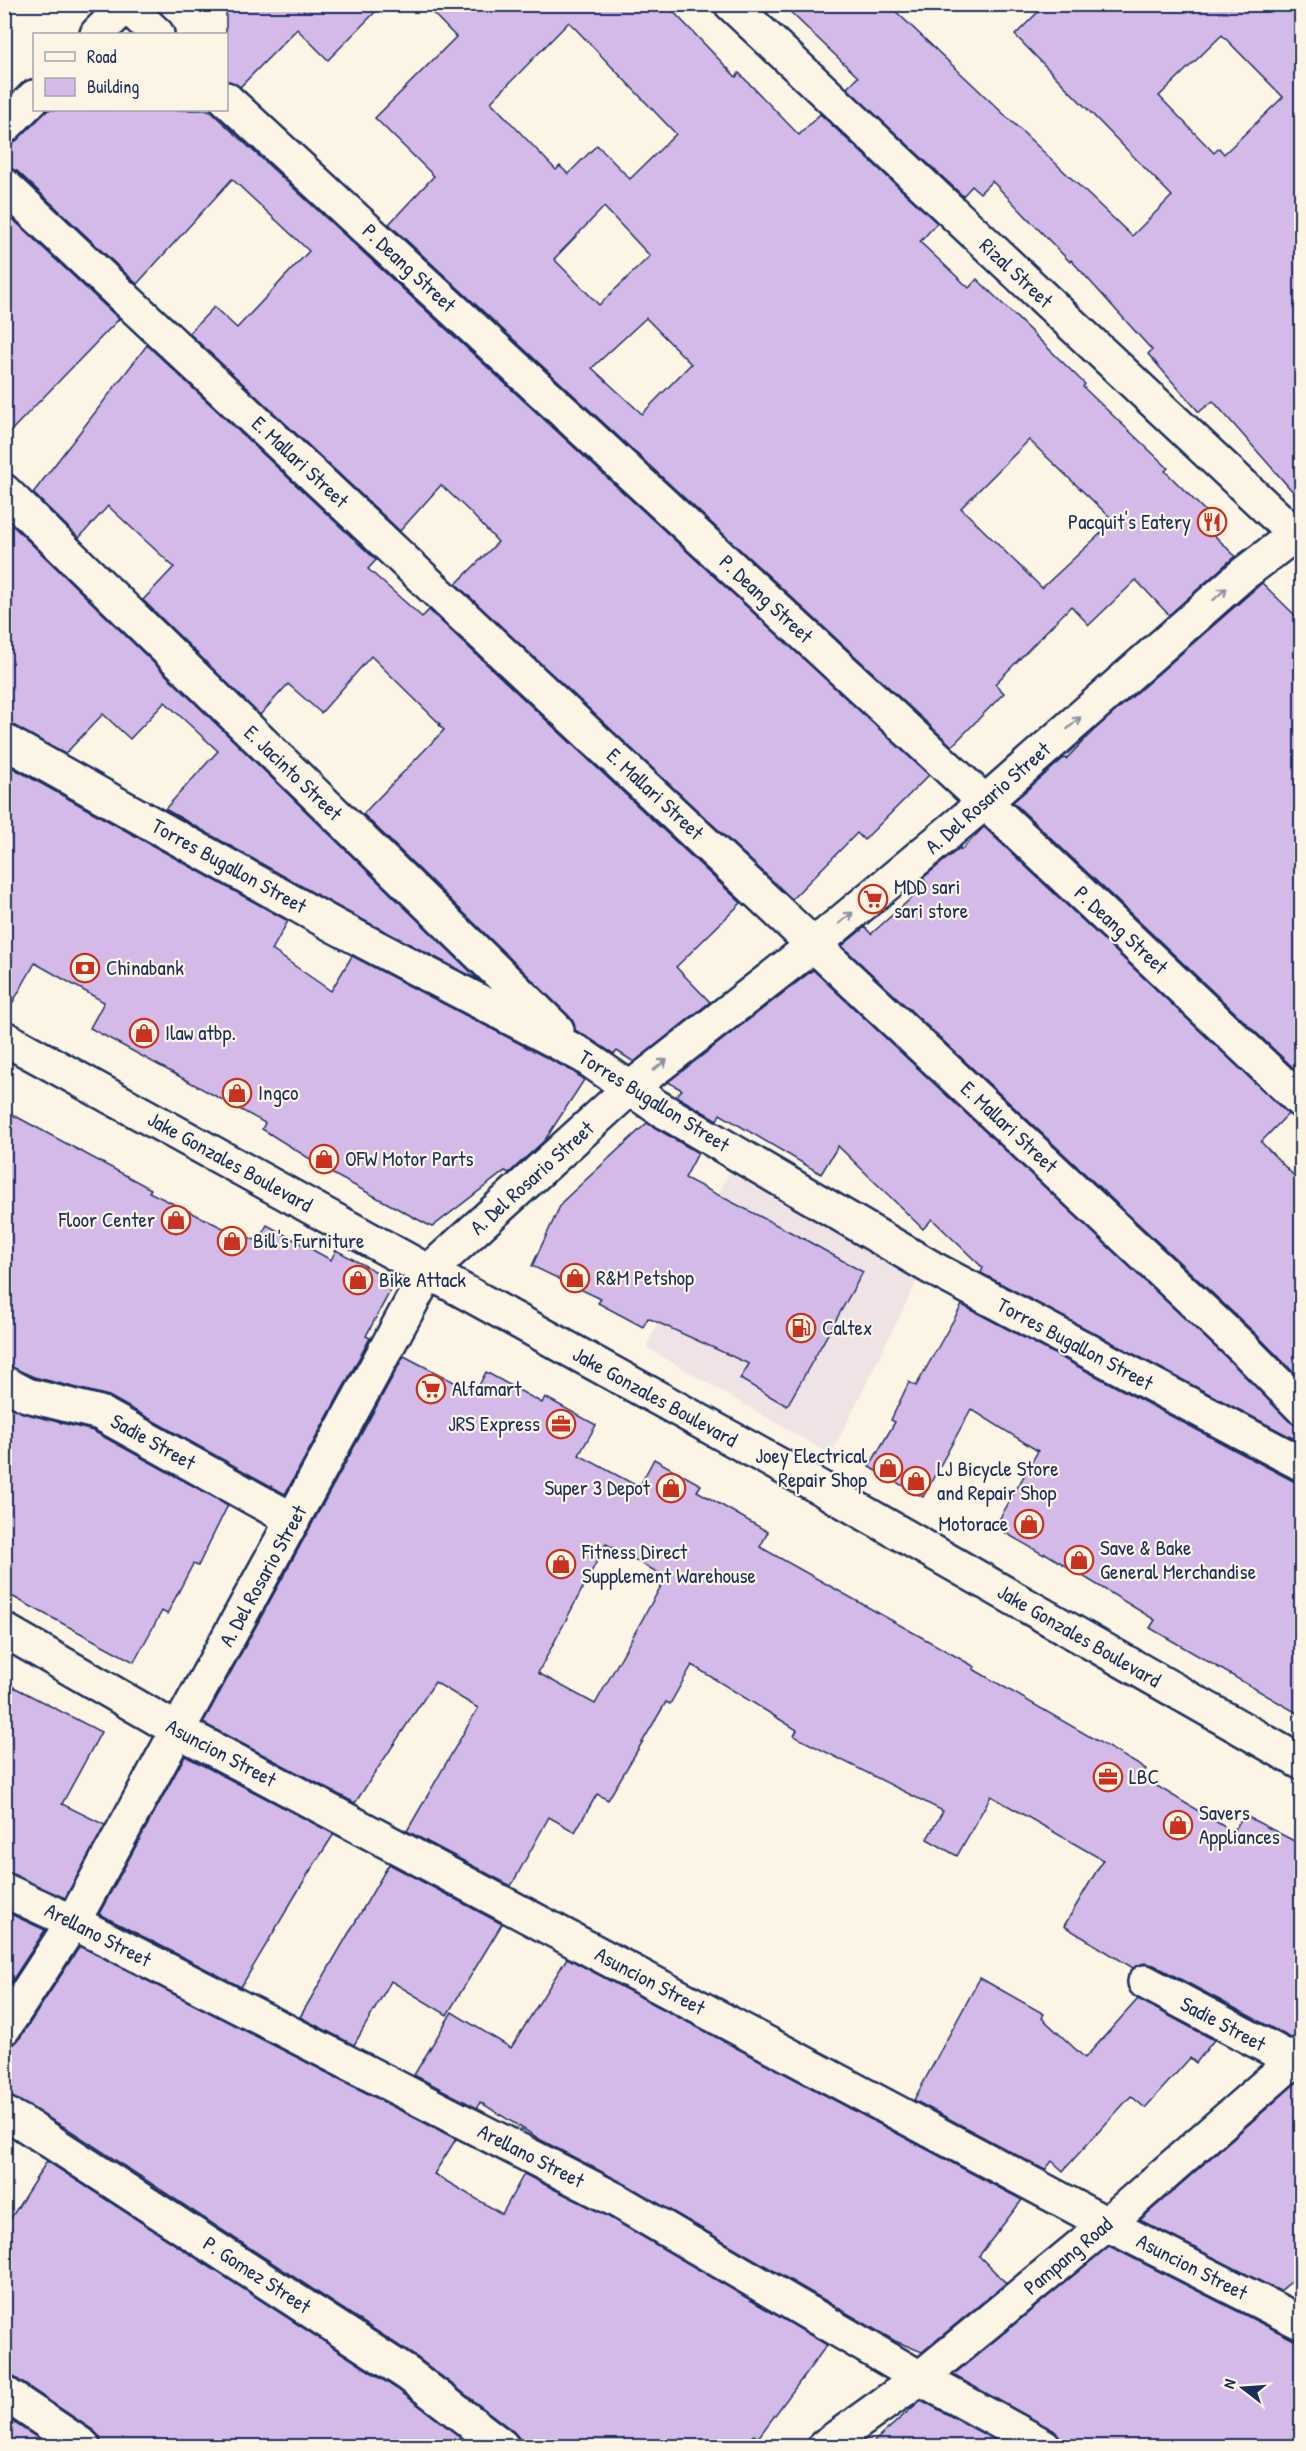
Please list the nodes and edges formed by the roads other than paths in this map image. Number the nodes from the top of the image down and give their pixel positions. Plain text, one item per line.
1 (731, 4) edge
2 (126, 5) edge
3 (98, 33) edge
4 (156, 33) edge
5 (33, 98) edge
6 (228, 101) edge
7 (4, 127) edge
8 (4, 185) edge
9 (4, 491) edge
10 (1299, 535) edge
11 (4, 741) edge
12 (985, 802) junction
13 (815, 944) junction
14 (4, 1038) edge
15 (582, 1055) junction
16 (629, 1089) junction
17 (1302, 1102) edge
18 (428, 1272) junction
19 (4, 1383) edge
20 (1302, 1408) edge
21 (1302, 1464) edge
22 (293, 1520) junction
23 (4, 1630) edge
24 (179, 1731) junction
25 (1302, 1763) edge
26 (4, 1890) edge
27 (73, 1922) junction
28 (1145, 1982) dead end
29 (4, 2028) edge
30 (1299, 2059) edge
31 (4, 2113) edge
32 (1107, 2224) junction
33 (1302, 2323) edge
34 (920, 2378) junction
35 (4, 2393) edge
36 (83, 2446) edge
37 (502, 2446) edge
38 (825, 2446) edge
39 (1044, 2446) edge

1 - 10 street, Rizal Street
2 - 3 street
2 - 4 street
5 - 7 street
6 - 12 street, P. Deang Street
8 - 13 street, E. Mallari Street
9 - 15 street, E. Jacinto Street
12 -> 10 street, A. Del Rosario Street
11 - 15 street, Torres Bugallon Street
13 -> 12 street, A. Del Rosario Street
12 - 17 street, P. Deang Street
16 -> 13 street, A. Del Rosario Street
13 - 20 street, E. Mallari Street
14 - 18 street, Jake Gonzales Boulevard
15 - 16 street, Torres Bugallon Street
16 - 18 street, A. Del Rosario Street
16 - 21 street, Torres Bugallon Street
18 - 22 street, A. Del Rosario Street
18 - 25 street, Jake Gonzales Boulevard
19 - 22 street, Sadie Street
22 - 24 street, A. Del Rosario Street
23 - 24 street, Asuncion Street
24 - 27 street, A. Del Rosario Street
24 - 32 street, Asuncion Street
26 - 27 street, Arellano Street
27 - 29 street, A. Del Rosario Street
27 - 34 street, Arellano Street
28 - 30 street, Sadie Street
30 - 32 street, Pampang Road
31 - 37 street, P. Gomez Street
32 - 33 street, Asuncion Street
32 - 34 street, Pampang Road
34 - 38 street, Pampang Road
34 - 39 street, Arellano Street
35 - 36 street

